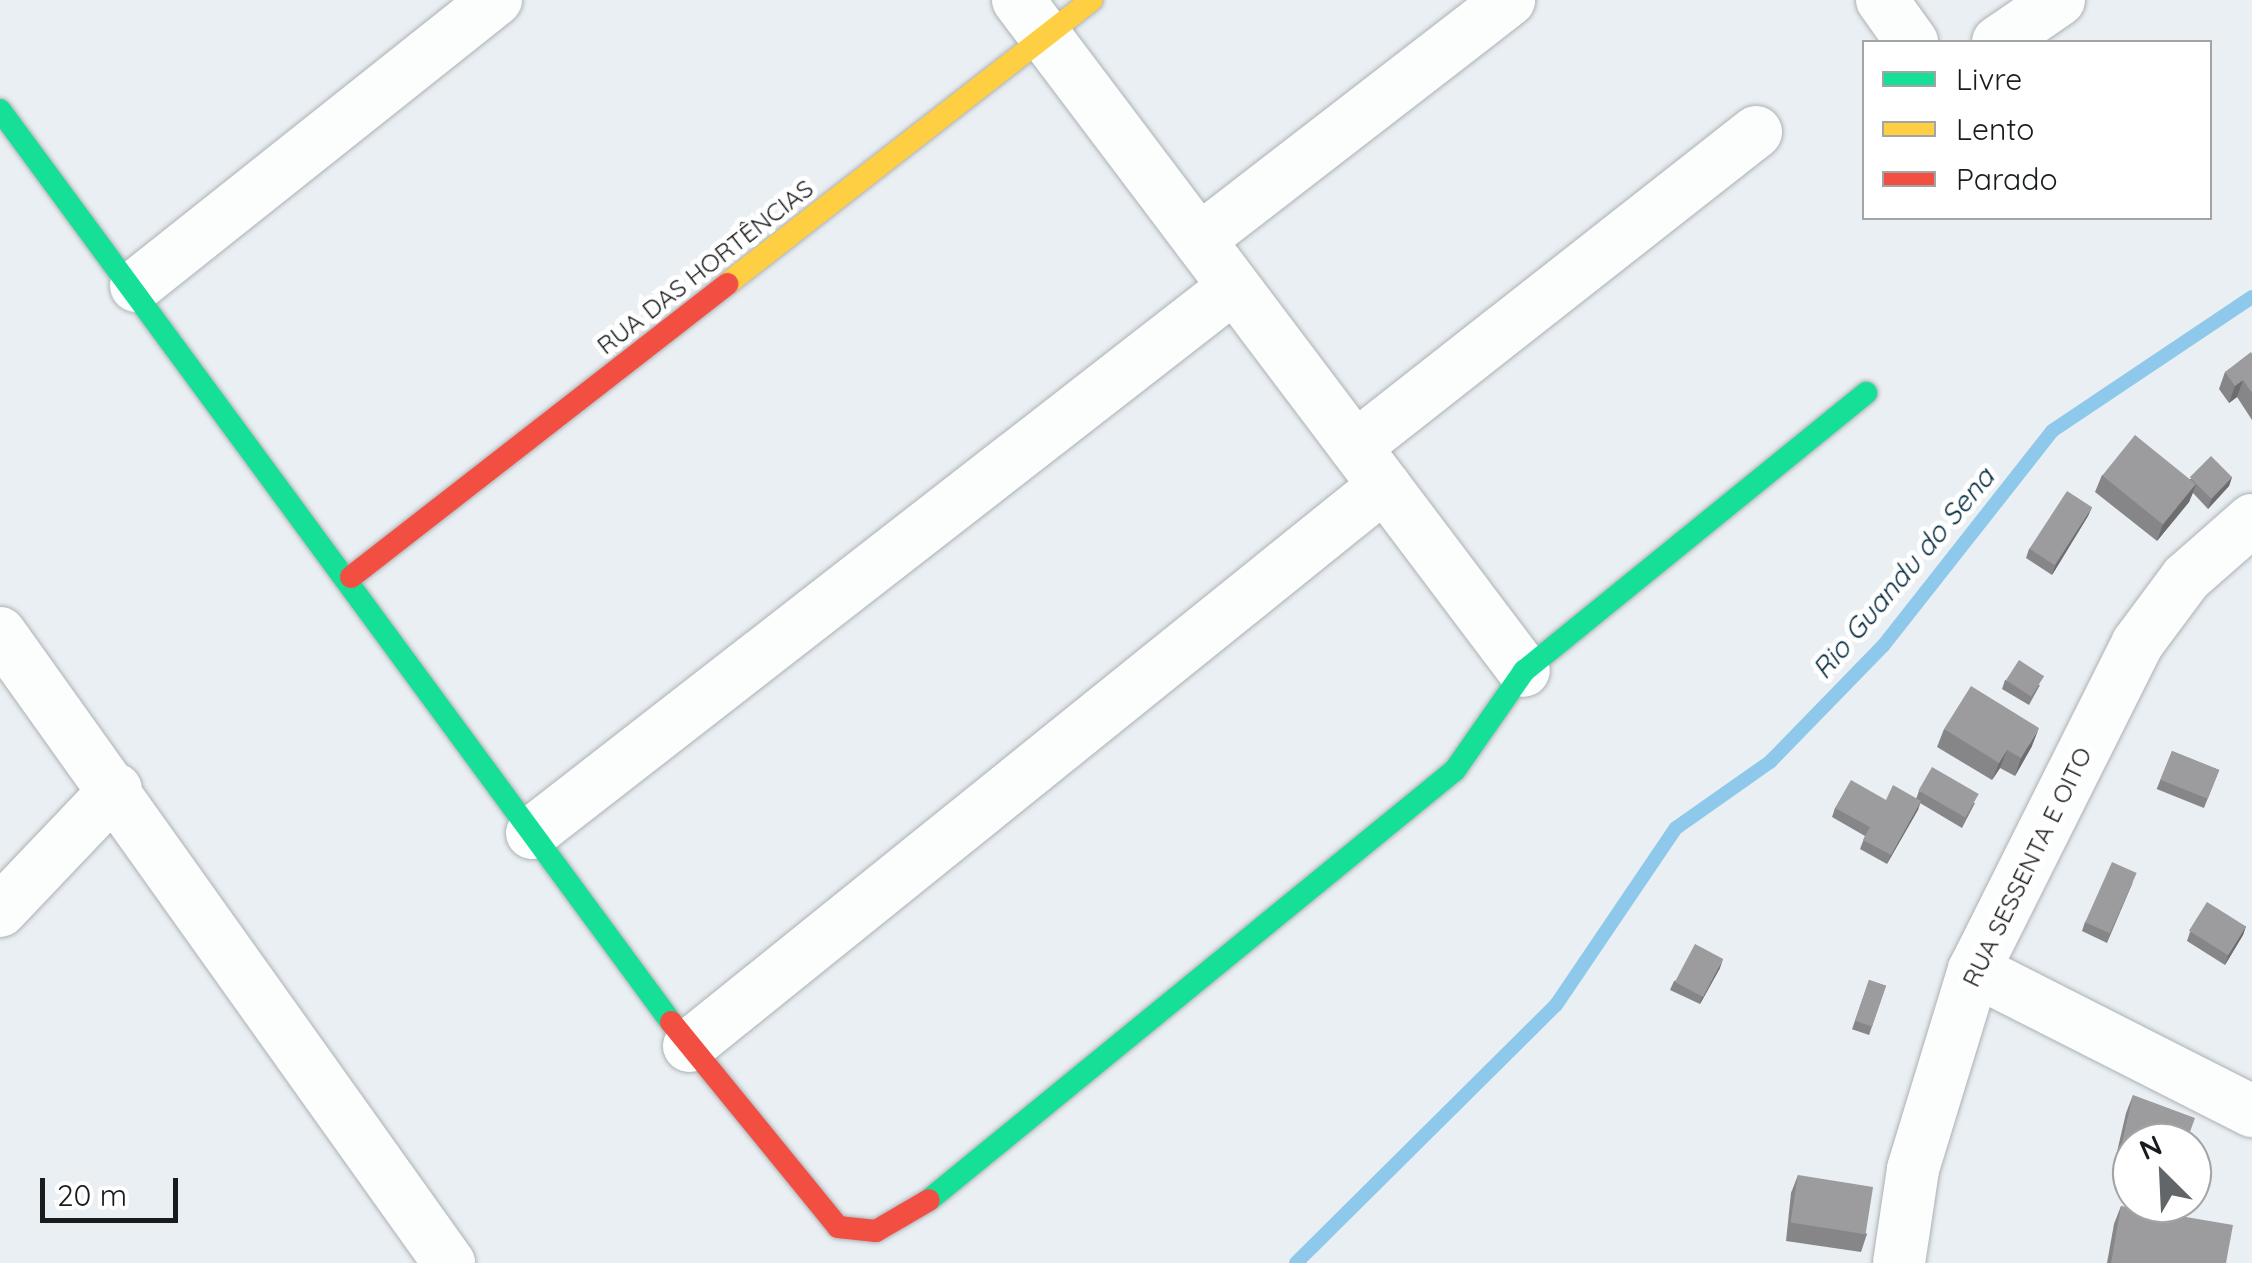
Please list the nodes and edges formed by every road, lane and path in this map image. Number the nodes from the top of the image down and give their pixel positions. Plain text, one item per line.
1 (496, 0) edge
2 (1092, 0) edge
3 (1509, 0) edge
4 (1882, 0) edge
5 (2059, 0) edge
6 (1032, 18) edge
7 (1911, 40) edge
8 (2001, 40) edge
9 (0, 110) edge
10 (1756, 132) dead end
11 (1199, 240) junction
12 (136, 286) junction
13 (1234, 287) junction
14 (1866, 393) dead end
15 (1370, 466) junction
16 (2252, 520) edge
17 (351, 576) junction
18 (0, 633) edge
19 (1524, 672) junction
20 (116, 789) junction
21 (532, 834) junction
22 (0, 911) edge
23 (1974, 970) junction
24 (689, 1046) junction
25 (2252, 1111) edge
26 (449, 1263) edge
27 (1899, 1263) edge

1 - 12 street
2 - 6 street, RUA DAS HORTÊNCIAS
3 - 11 street
4 - 7 street
5 - 8 street
6 - 11 street
6 - 17 street, RUA DAS HORTÊNCIAS
9 - 12 street
10 - 15 street
11 - 13 street
12 - 17 street
13 - 15 street
13 - 21 street
14 - 19 street
15 - 19 street
15 - 24 street
16 - 23 street, RUA SESSENTA E OITO
17 - 21 street
18 - 20 street
19 - 24 street
20 - 22 street
20 - 26 street
21 - 24 street
23 - 25 street
23 - 27 street, RUA SESSENTA E OITO

